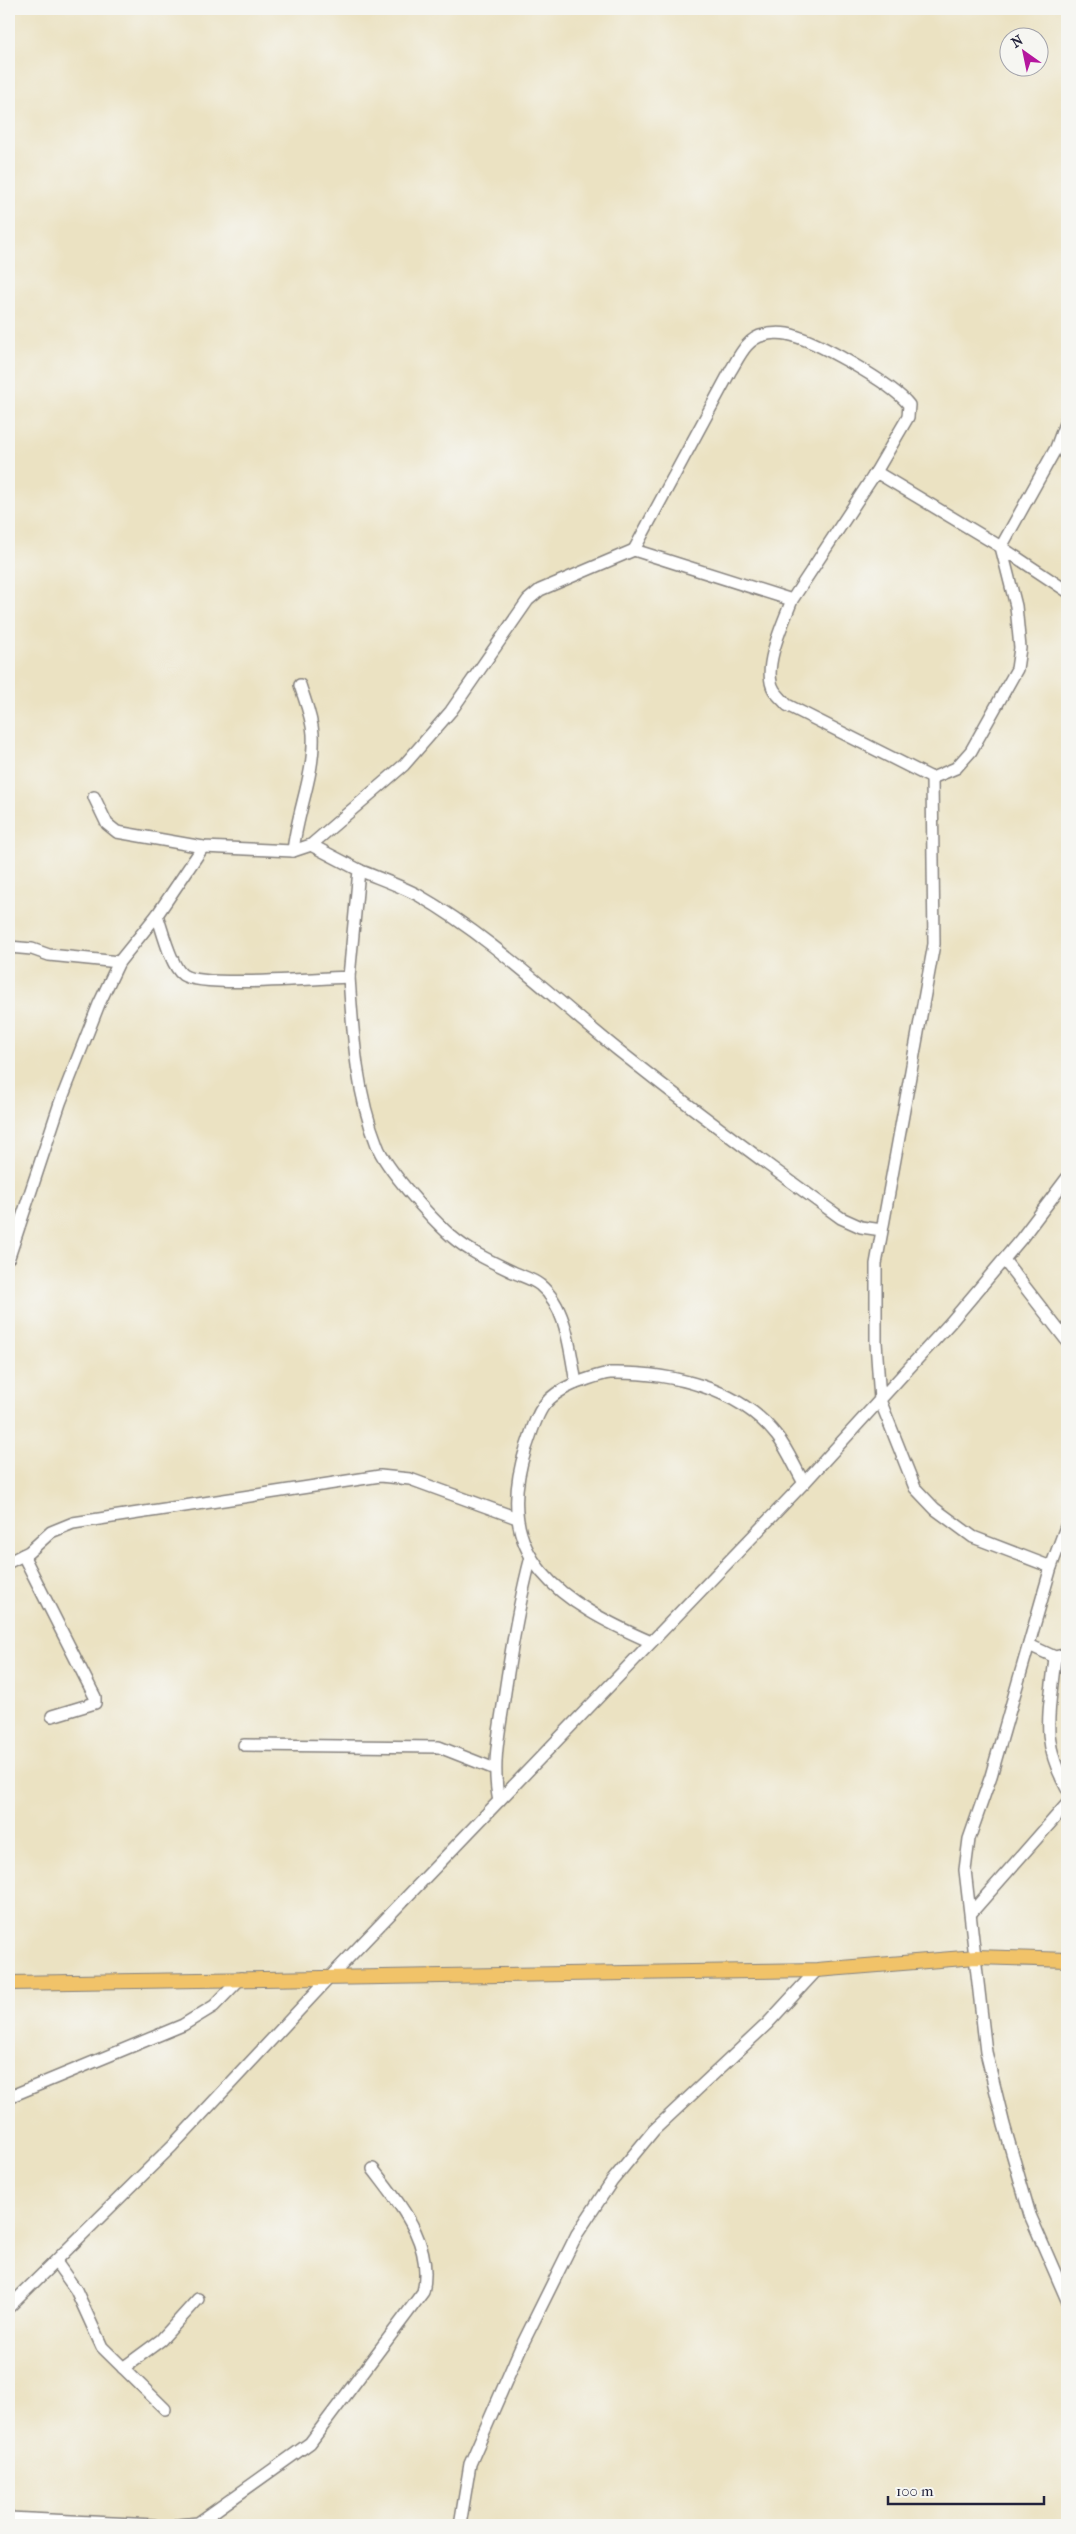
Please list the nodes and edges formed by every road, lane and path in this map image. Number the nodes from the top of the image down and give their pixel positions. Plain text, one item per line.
1 (1067, 418) edge
2 (873, 477) junction
3 (1001, 547) junction
4 (634, 550) junction
5 (1067, 591) edge
6 (792, 600) junction
7 (300, 685) dead end
8 (932, 778) junction
9 (94, 797) dead end
10 (311, 845) junction
11 (203, 847) junction
12 (293, 851) junction
13 (359, 870) junction
14 (158, 915) junction
15 (9, 947) edge
16 (119, 962) junction
17 (349, 977) junction
18 (1067, 1178) edge
19 (882, 1230) junction
20 (9, 1257) edge
21 (1004, 1260) junction
22 (1067, 1341) edge
23 (576, 1383) junction
24 (880, 1400) junction
25 (804, 1483) junction
26 (516, 1518) junction
27 (1067, 1524) edge
28 (23, 1555) junction
29 (531, 1556) junction
30 (9, 1562) edge
31 (1051, 1567) junction
32 (651, 1642) junction
33 (1029, 1645) junction
34 (1067, 1654) edge
35 (1056, 1657) junction
36 (52, 1716) dead end
37 (244, 1745) dead end
38 (495, 1769) junction
39 (1067, 1789) edge
40 (499, 1801) junction
41 (1067, 1804) edge
42 (971, 1913) junction
43 (976, 1956) junction
44 (1067, 1960) edge
45 (817, 1970) junction
46 (331, 1976) junction
47 (241, 1978) junction
48 (9, 1983) edge
49 (9, 2097) edge
50 (372, 2168) dead end
51 (56, 2262) junction
52 (198, 2299) dead end
53 (1067, 2300) edge
54 (9, 2307) edge
55 (123, 2368) junction
56 (165, 2410) dead end
57 (9, 2518) edge
58 (198, 2524) edge
59 (154, 2525) edge
60 (178, 2525) edge
61 (460, 2525) edge

1 - 3 street
2 - 3 street
2 - 4 street
2 - 6 street
3 - 5 street
3 - 8 street
4 - 6 street
4 - 10 street
6 - 8 street
7 - 12 street
8 - 19 street
9 - 11 street
10 - 12 street
10 - 13 street
11 - 12 street
11 - 14 street
13 - 17 street
13 - 19 street
14 - 16 street
14 - 17 street
15 - 16 street
16 - 20 street
17 - 23 street
18 - 21 street
19 - 24 street
21 - 22 street
21 - 24 street
23 - 25 street
23 - 26 street
24 - 25 street
24 - 31 street
25 - 32 street
26 - 28 street
26 - 29 street
27 - 31 street
28 - 30 street
28 - 36 street
29 - 32 street
29 - 38 street
31 - 33 street
32 - 40 street
33 - 35 street
33 - 42 street
34 - 35 street
35 - 39 street
37 - 38 street
38 - 40 street
40 - 46 street
41 - 42 street
42 - 43 street
43 - 44 main road
43 - 45 main road
43 - 53 street
45 - 46 main road
45 - 61 street
46 - 47 main road
46 - 51 street
47 - 48 main road
47 - 49 street
50 - 58 street
51 - 54 street
51 - 55 street
52 - 55 street
55 - 56 street
57 - 59 street
58 - 60 street

